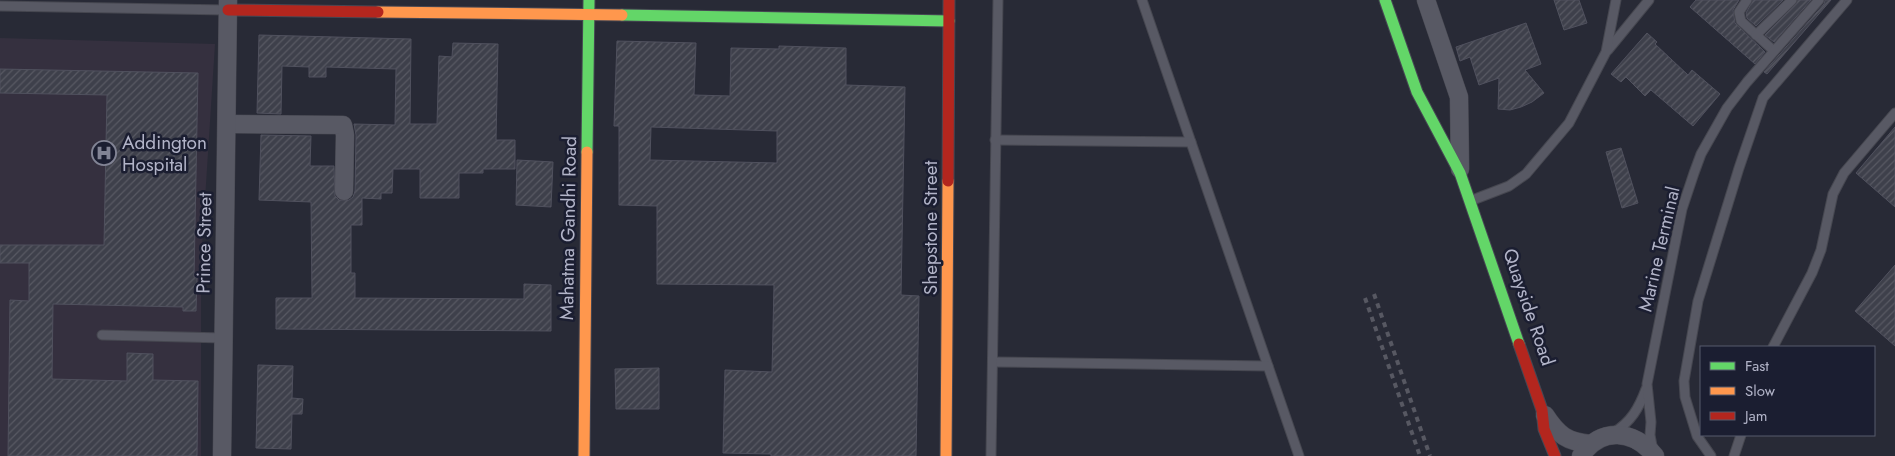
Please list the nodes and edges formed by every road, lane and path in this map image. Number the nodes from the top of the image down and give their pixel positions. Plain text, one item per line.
1 (589, 0) edge
2 (949, 0) edge
3 (998, 0) edge
4 (1142, 0) edge
5 (1386, 0) edge
6 (1426, 0) edge
7 (1616, 0) edge
8 (1649, 0) edge
9 (1747, 0) edge
10 (1792, 0) edge
11 (1819, 0) edge
12 (1847, 0) edge
13 (228, 5) edge
14 (0, 6) edge
15 (589, 14) junction
16 (949, 21) junction
17 (1756, 35) junction
18 (1774, 51) junction
19 (1606, 52) junction
20 (1895, 113) edge
21 (227, 124) junction
22 (995, 140) junction
23 (1191, 142) junction
24 (1460, 173) junction
25 (344, 191) dead end
26 (1470, 201) junction
27 (102, 335) dead end
28 (224, 338) junction
29 (1774, 346) edge
30 (993, 362) junction
31 (1268, 366) junction
32 (1647, 384) junction
33 (1542, 410) junction
34 (1609, 435) junction
35 (1741, 436) edge
36 (1586, 450) edge
37 (222, 456) edge
38 (584, 456) edge
39 (946, 456) edge
40 (991, 456) edge
41 (1299, 456) edge
42 (1554, 456) edge
43 (1655, 456) edge
44 (1711, 456) edge
45 (1734, 456) edge

1 - 15 street, Mahatma Gandhi Road
2 - 16 street, Shepstone Street
3 - 22 lane
4 - 23 lane
5 - 24 street, Quayside Road
6 - 24 street, Quayside Road
7 - 19 lane
8 - 19 lane
9 - 17 lane
10 - 17 lane
11 - 18 lane, Marine Terminal
12 - 44 lane
13 - 14 lane
13 - 15 street
13 - 21 street, Prince Street
15 - 16 street
15 - 38 street, Mahatma Gandhi Road
16 - 39 street, Shepstone Street
17 - 18 lane
18 - 32 lane, Marine Terminal
19 - 26 lane
20 - 29 lane
21 - 25 street
21 - 28 street, Prince Street
22 - 23 lane
22 - 30 lane
23 - 31 lane
24 - 26 street, Quayside Road
26 - 33 street, Quayside Road
27 - 28 lane
28 - 37 street, Prince Street
30 - 31 lane
30 - 40 lane
31 - 41 lane
32 - 34 lane
32 - 43 lane, Marine Terminal
33 - 36 street
33 - 42 street, Quayside Road
34 - 36 street
34 - 43 street
35 - 45 lane

